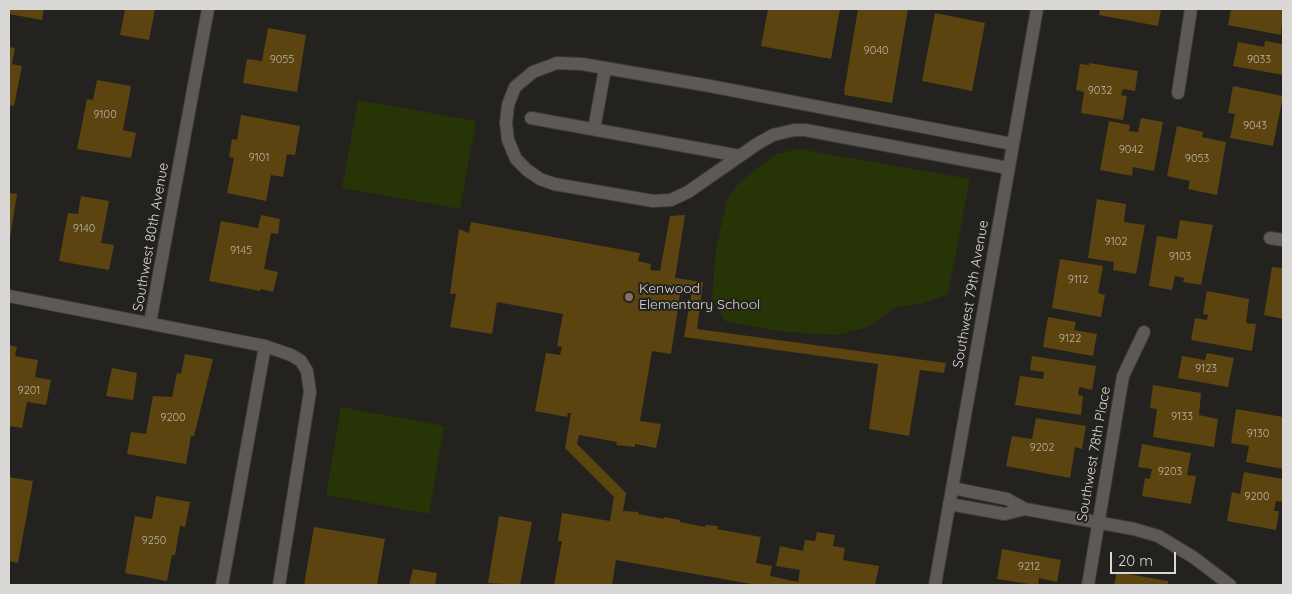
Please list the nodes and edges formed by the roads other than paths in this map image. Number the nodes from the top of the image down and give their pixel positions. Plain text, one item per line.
1 (208, 9) edge
2 (1037, 9) edge
3 (1191, 9) edge
4 (605, 69) junction
5 (1178, 93) dead end
6 (530, 118) dead end
7 (594, 129) junction
8 (1012, 144) junction
9 (740, 156) junction
10 (1008, 168) junction
11 (1270, 238) dead end
12 (1283, 240) edge
13 (9, 296) edge
14 (150, 323) junction
15 (1144, 332) dead end
16 (265, 346) junction
17 (952, 488) junction
18 (949, 504) junction
19 (1025, 509) junction
20 (1098, 522) junction
21 (222, 585) edge
22 (279, 585) edge
23 (935, 585) edge
24 (1088, 585) edge
25 (1230, 585) edge

1 - 14 street, Southwest 80th Avenue
2 - 8 street, Southwest 79th Avenue
3 - 5 street
4 - 7 street
4 - 8 street
4 - 9 street
6 - 7 street
7 - 9 street
8 - 10 street, Southwest 79th Avenue
9 - 10 street
10 - 17 street, Southwest 79th Avenue
11 - 12 street
13 - 14 street
14 - 16 street, Southwest 80th Avenue
15 - 20 street, Southwest 78th Place
16 - 21 street
16 - 22 street, Southwest 80th Avenue
17 - 18 street, Southwest 79th Avenue
17 - 19 street
18 - 19 street
18 - 23 street, Southwest 79th Avenue
19 - 20 street
20 - 24 street, Southwest 78th Place
20 - 25 street

